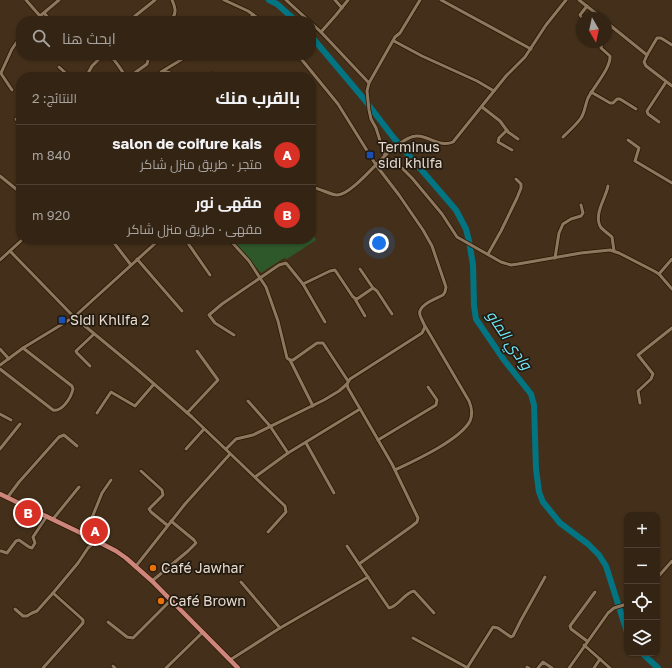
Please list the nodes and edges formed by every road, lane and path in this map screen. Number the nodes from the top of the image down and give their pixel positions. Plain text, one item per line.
1 (26, 0) edge
2 (59, 0) edge
3 (155, 0) edge
4 (172, 0) edge
5 (224, 0) edge
6 (286, 0) edge
7 (335, 0) edge
8 (348, 0) edge
9 (420, 0) edge
10 (441, 0) edge
11 (566, 0) edge
12 (582, 1) edge
13 (587, 6) junction
14 (342, 8) junction
15 (582, 12) edge
16 (594, 12) edge
17 (44, 14) joint
18 (253, 14) joint
19 (40, 16) joint
20 (135, 16) edge
21 (174, 16) edge
22 (256, 16) edge
23 (304, 16) edge
24 (612, 27) edge
25 (316, 28) edge
26 (321, 32) junction
27 (394, 41) junction
28 (16, 43) edge
29 (672, 45) edge
30 (602, 48) edge
31 (531, 50) junction
32 (646, 54) junction
33 (98, 60) edge
34 (114, 60) edge
35 (148, 60) edge
36 (180, 60) edge
37 (302, 60) edge
38 (58, 67) dead end
39 (64, 72) edge
40 (89, 72) edge
41 (122, 72) edge
42 (136, 72) edge
43 (161, 72) edge
44 (312, 72) edge
45 (316, 77) edge
46 (666, 82) junction
47 (369, 83) junction
48 (672, 86) edge
49 (12, 90) dead end
50 (494, 91) junction
51 (591, 92) junction
52 (482, 107) junction
53 (636, 109) dead end
54 (659, 122) dead end
55 (507, 130) junction
56 (563, 137) dead end
57 (518, 139) dead end
58 (628, 140) dead end
59 (512, 150) dead end
60 (385, 156) junction
61 (376, 165) junction
62 (0, 176) edge
63 (516, 179) dead end
64 (672, 183) edge
65 (608, 186) dead end
66 (316, 188) edge
67 (16, 189) edge
68 (581, 205) dead end
69 (18, 244) edge
70 (115, 244) edge
71 (154, 244) edge
72 (188, 244) edge
73 (234, 244) edge
74 (10, 251) junction
75 (614, 251) junction
76 (0, 254) edge
77 (488, 254) junction
78 (3, 257) junction
79 (555, 258) junction
80 (137, 259) junction
81 (672, 259) edge
82 (0, 260) edge
83 (131, 265) junction
84 (360, 269) dead end
85 (659, 274) junction
86 (210, 275) dead end
87 (260, 278) junction
88 (303, 284) junction
89 (373, 288) junction
90 (672, 289) edge
91 (355, 299) junction
92 (182, 310) dead end
93 (392, 314) dead end
94 (365, 316) dead end
95 (74, 317) junction
96 (325, 322) dead end
97 (425, 326) junction
98 (672, 328) edge
99 (94, 334) junction
100 (234, 335) dead end
101 (23, 348) junction
102 (0, 349) edge
103 (197, 351) dead end
104 (9, 359) junction
105 (290, 360) junction
106 (0, 365) edge
107 (90, 366) dead end
108 (0, 369) edge
109 (348, 382) junction
110 (154, 384) junction
111 (428, 387) dead end
112 (248, 401) dead end
113 (640, 403) dead end
114 (313, 406) junction
115 (360, 409) junction
116 (97, 413) dead end
117 (187, 413) junction
118 (0, 414) edge
119 (11, 420) dead end
120 (20, 424) dead end
121 (270, 426) junction
122 (204, 429) junction
123 (378, 440) junction
124 (306, 443) junction
125 (76, 446) dead end
126 (0, 449) edge
127 (186, 449) dead end
128 (226, 449) junction
129 (288, 453) junction
130 (230, 454) junction
131 (395, 470) junction
132 (141, 471) dead end
133 (255, 477) junction
134 (111, 480) dead end
135 (79, 486) dead end
136 (334, 493) dead end
137 (0, 494) edge
138 (7, 498) junction
139 (46, 516) junction
140 (53, 520) junction
141 (171, 521) junction
142 (167, 525) junction
143 (268, 532) dead end
144 (85, 535) junction
145 (96, 541) junction
146 (348, 546) dead end
147 (1, 551) edge
148 (672, 561) edge
149 (358, 564) junction
150 (136, 566) junction
151 (660, 575) edge
152 (368, 576) junction
153 (545, 577) dead end
154 (152, 582) junction
155 (241, 582) dead end
156 (595, 592) dead end
157 (53, 593) junction
158 (171, 600) junction
159 (624, 605) edge
160 (15, 609) dead end
161 (434, 613) dead end
162 (108, 622) dead end
163 (280, 628) junction
164 (203, 632) junction
165 (413, 638) dead end
166 (587, 641) junction
167 (584, 645) junction
168 (600, 659) junction
169 (230, 660) junction
170 (43, 668) edge
171 (166, 668) edge
172 (238, 668) edge
173 (467, 668) edge
174 (538, 668) edge
175 (552, 668) edge
176 (569, 668) edge
177 (594, 668) edge
178 (610, 668) edge

1 - 19 street
2 - 17 street
3 - 20 street
4 - 21 street
5 - 18 street
6 - 23 street
7 - 14 street
8 - 14 street
9 - 27 street
10 - 31 street
11 - 31 street
12 - 13 street
13 - 15 street
13 - 16 street
14 - 26 street
17 - 19 street
18 - 22 street
24 - 32 street
25 - 26 street
26 - 47 street
27 - 47 street
27 - 50 street
28 - 49 street
29 - 32 street
30 - 51 street
31 - 50 street
32 - 46 street
33 - 40 street
34 - 41 street
35 - 42 street
36 - 43 street
37 - 44 street
38 - 39 street
45 - 61 street
46 - 48 street
46 - 54 street
47 - 60 street
50 - 52 street
51 - 53 street
51 - 56 street
52 - 55 street
52 - 60 street
55 - 57 street
55 - 59 street
58 - 64 street
60 - 61 street
60 - 77 street
61 - 66 street
61 - 97 street
62 - 67 street
63 - 77 street
65 - 75 street
68 - 79 street
69 - 74 street
70 - 83 street
71 - 80 street
72 - 86 street
73 - 87 street
74 - 78 street
74 - 95 street
75 - 79 street
75 - 85 street
76 - 78 street
77 - 79 street
78 - 82 street
80 - 83 street
80 - 92 street
81 - 85 street
83 - 95 street
84 - 89 street
85 - 90 street
87 - 88 street
87 - 100 street
87 - 105 street
88 - 91 street
88 - 96 street
89 - 91 street
89 - 93 street
91 - 94 street
95 - 99 street
95 - 101 street
97 - 109 street
97 - 131 street
98 - 113 street
99 - 107 street
99 - 110 street
101 - 104 street
101 - 108 street
102 - 104 street
103 - 117 street
104 - 106 street
105 - 109 street
105 - 114 street
109 - 114 street
109 - 115 street
110 - 116 street
110 - 117 street
111 - 123 street
112 - 121 street
114 - 121 street
115 - 123 street
115 - 124 street
117 - 122 street
118 - 119 street
120 - 126 street
121 - 128 street
121 - 129 street
122 - 127 street
122 - 128 street
123 - 131 street
124 - 129 street
124 - 136 street
125 - 138 street
128 - 130 street
129 - 133 street
130 - 133 street
130 - 141 street
131 - 149 street
132 - 142 street
133 - 143 street
134 - 144 street
135 - 140 street
137 - 138 main road
138 - 139 main road
139 - 140 main road
139 - 147 street
140 - 144 main road
141 - 142 street
141 - 154 street
142 - 150 street
144 - 145 main road
145 - 150 main road
145 - 157 street
146 - 149 street
148 - 151 street
149 - 152 street
150 - 154 main road
152 - 161 street
152 - 163 street
153 - 173 street
154 - 158 main road
155 - 163 street
156 - 166 street
157 - 160 street
157 - 170 street
158 - 162 street
158 - 164 main road
159 - 166 street
163 - 169 street
164 - 169 main road
164 - 171 street
165 - 173 street
166 - 167 street
167 - 168 street
167 - 176 street
168 - 177 street
168 - 178 street
169 - 172 main road
174 - 175 street

